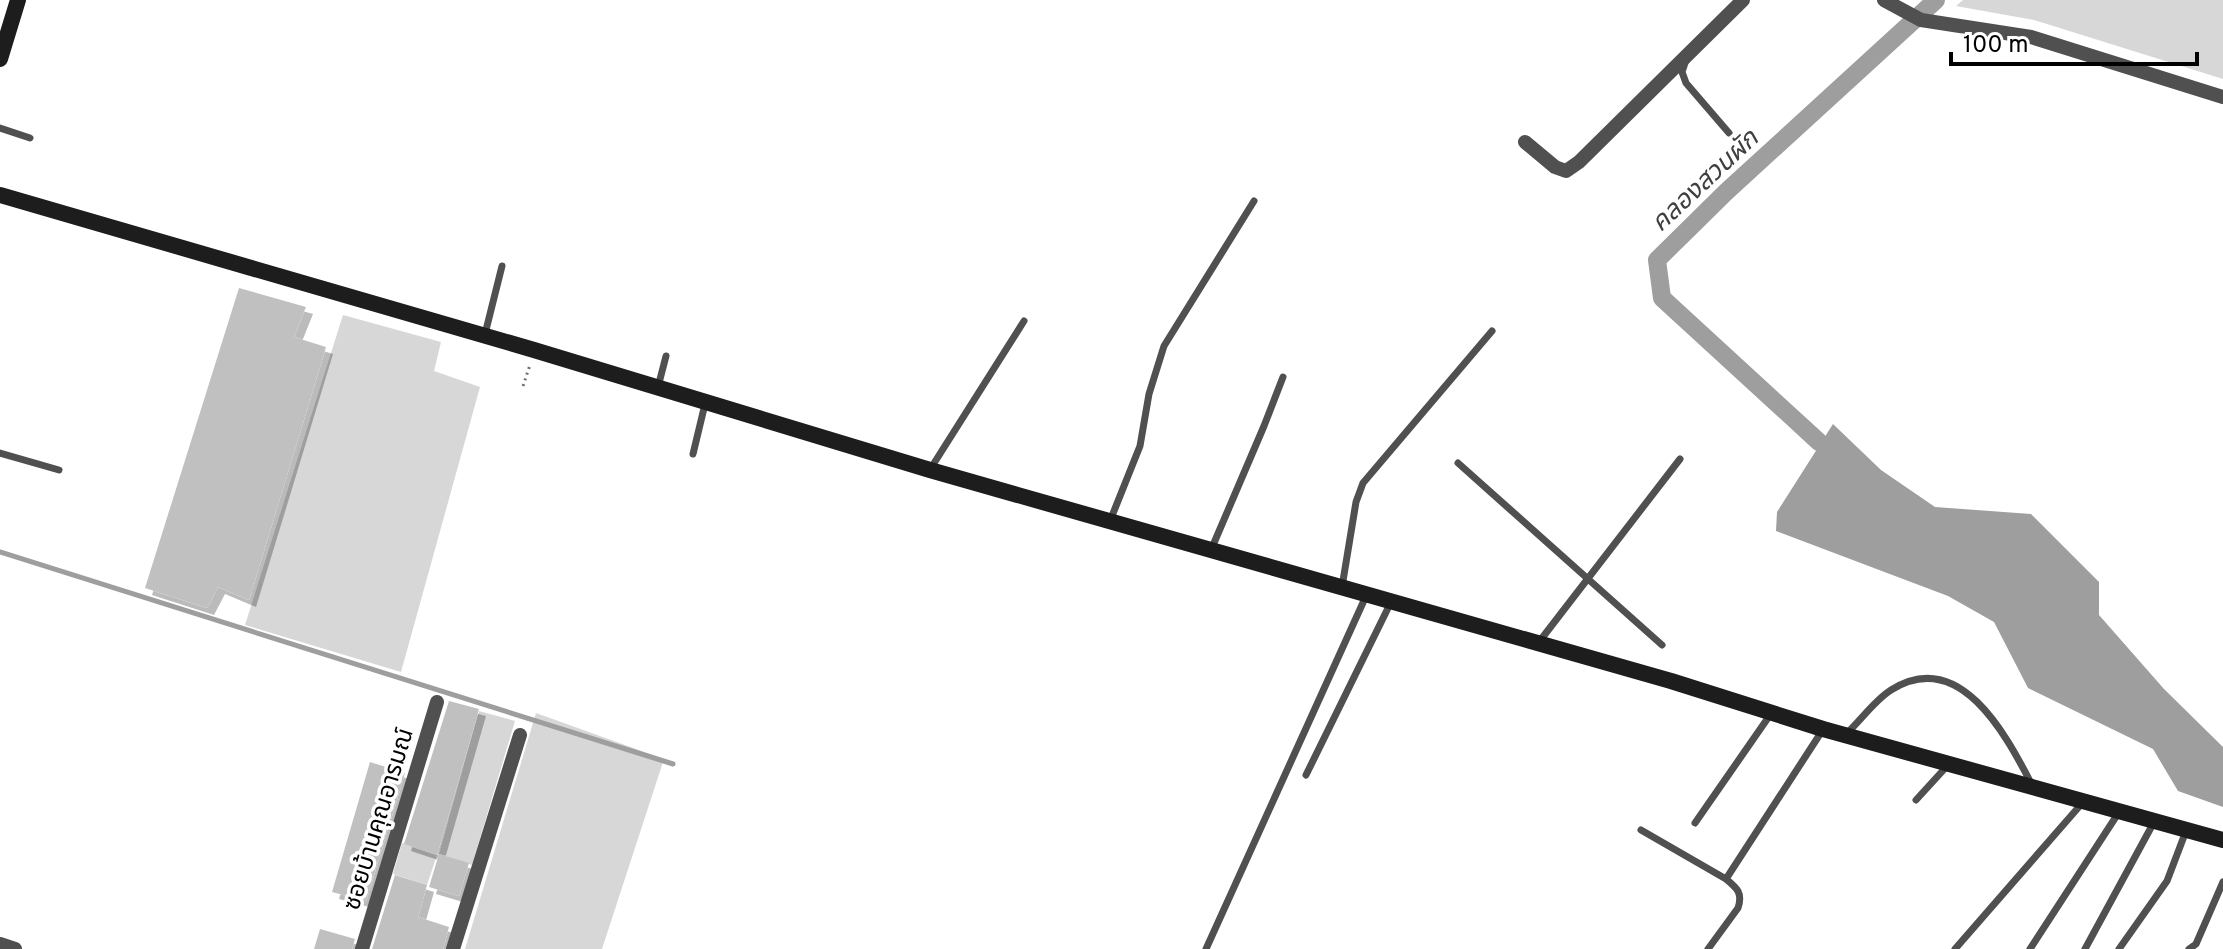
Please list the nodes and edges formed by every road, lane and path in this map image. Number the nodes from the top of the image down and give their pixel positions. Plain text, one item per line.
1 (18, 0) edge
2 (1743, 0) edge
3 (1884, 0) edge
4 (1688, 54) junction
5 (0, 59) edge
6 (2223, 97) edge
7 (0, 128) edge
8 (1729, 133) dead end
9 (30, 138) dead end
10 (1525, 142) dead end
11 (0, 195) edge
12 (1254, 201) dead end
13 (502, 266) dead end
14 (1024, 321) dead end
15 (1492, 331) dead end
16 (484, 336) junction
17 (534, 350) junction
18 (666, 356) dead end
19 (1283, 377) dead end
20 (523, 386) dead end
21 (657, 389) junction
22 (705, 404) junction
23 (0, 453) edge
24 (693, 454) dead end
25 (1680, 459) dead end
26 (1458, 463) dead end
27 (59, 470) dead end
28 (930, 470) junction
29 (1110, 521) junction
30 (1211, 550) junction
31 (1588, 579) junction
32 (1342, 587) junction
33 (1367, 594) junction
34 (1391, 602) junction
35 (1538, 644) junction
36 (1662, 645) dead end
37 (437, 702) dead end
38 (1771, 713) junction
39 (1823, 729) junction
40 (520, 735) dead end
41 (1845, 735) junction
42 (1950, 764) junction
43 (1306, 775) dead end
44 (2032, 786) junction
45 (2085, 799) junction
46 (1916, 800) dead end
47 (2120, 810) junction
48 (2155, 820) junction
49 (1695, 823) dead end
50 (2187, 829) junction
51 (1641, 830) dead end
52 (2223, 840) edge
53 (1726, 879) junction
54 (2223, 882) edge
55 (0, 944) edge
56 (15, 949) edge
57 (362, 949) edge
58 (453, 949) edge
59 (1206, 949) edge
60 (1708, 949) edge
61 (1955, 949) edge
62 (2030, 949) edge
63 (2085, 949) edge
64 (2119, 949) edge
65 (2189, 949) edge

1 - 5 street
2 - 4 street
3 - 6 street
4 - 8 lane
4 - 10 street
7 - 9 lane
11 - 16 street
12 - 29 lane
13 - 16 lane
14 - 28 lane
15 - 32 lane
16 - 17 street
17 - 20 path
17 - 21 street
18 - 21 lane
19 - 30 lane
21 - 22 street
22 - 24 lane
22 - 28 street
23 - 27 lane
25 - 31 lane
26 - 31 lane
28 - 29 street
29 - 30 street
30 - 32 street
31 - 35 lane
31 - 36 lane
32 - 33 street
33 - 34 street
33 - 59 lane
34 - 35 street
34 - 43 lane
35 - 38 street
37 - 57 street, ซอยบ้านคุณอารมณ์
38 - 39 street
38 - 49 lane
39 - 41 street
39 - 53 lane
40 - 58 street
41 - 42 street
41 - 44 lane
42 - 44 street
42 - 46 lane
44 - 45 street
45 - 47 street
45 - 61 lane
47 - 48 street
47 - 62 lane
48 - 50 street
48 - 63 lane
50 - 52 street
50 - 64 lane
51 - 53 lane
53 - 60 lane
54 - 65 lane
55 - 56 street

